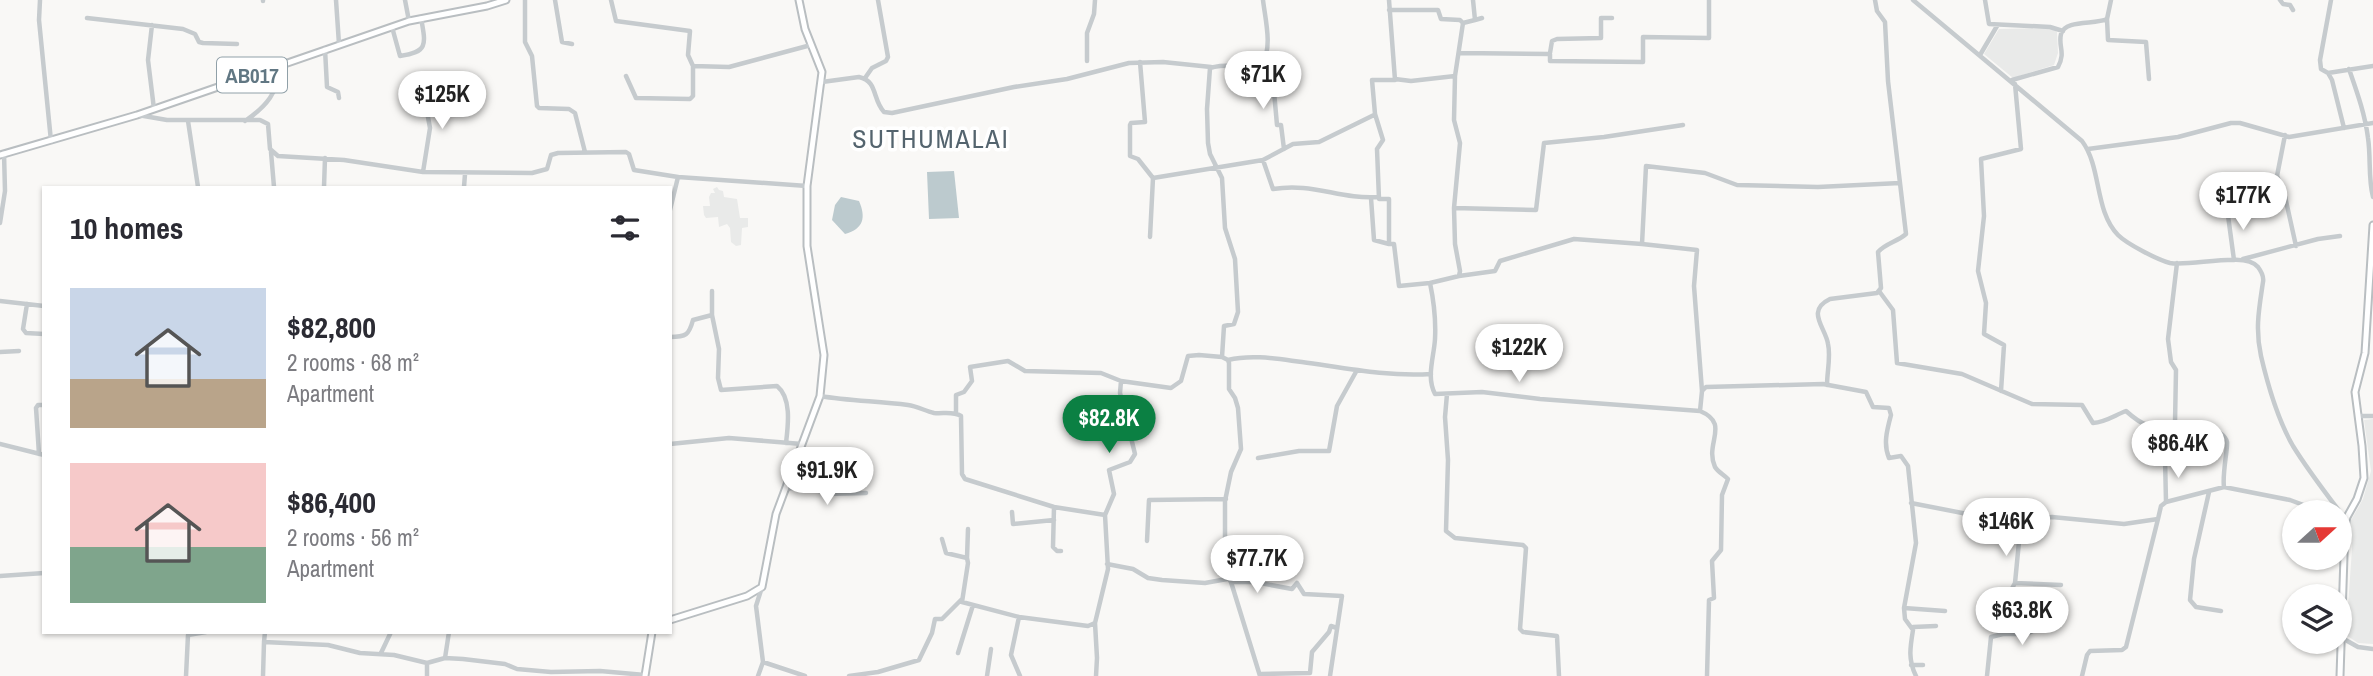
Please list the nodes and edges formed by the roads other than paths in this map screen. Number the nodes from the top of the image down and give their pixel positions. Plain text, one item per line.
1 (40, 0) edge
2 (336, 0) edge
3 (405, 0) edge
4 (506, 0) edge
5 (525, 0) edge
6 (555, 0) edge
7 (611, 0) edge
8 (799, 0) edge
9 (878, 0) edge
10 (1095, 0) edge
11 (1263, 0) edge
12 (1389, 0) edge
13 (1473, 0) edge
14 (1709, 0) edge
15 (1875, 0) edge
16 (1913, 0) edge
17 (1984, 0) edge
18 (2111, 0) edge
19 (2280, 0) edge
20 (2331, 0) edge
21 (486, 3) edge
22 (1390, 10) junction
23 (2293, 10) dead end
24 (87, 18) dead end
25 (421, 18) junction
26 (1482, 18) dead end
27 (1612, 18) dead end
28 (2107, 19) junction
29 (1475, 20) junction
30 (409, 21) junction
31 (1463, 23) junction
32 (152, 25) junction
33 (1997, 26) junction
34 (392, 27) junction
35 (2063, 31) junction
36 (237, 44) dead end
37 (339, 44) junction
38 (572, 44) dead end
39 (811, 45) junction
40 (325, 49) junction
41 (1460, 53) junction
42 (1550, 54) junction
43 (1980, 55) junction
44 (1087, 61) dead end
45 (1140, 62) junction
46 (1263, 62) junction
47 (276, 66) junction
48 (693, 66) junction
49 (2373, 66) edge
50 (1211, 67) junction
51 (2349, 69) junction
52 (2328, 73) junction
53 (626, 76) dead end
54 (1455, 76) junction
55 (865, 78) junction
56 (1395, 79) junction
57 (2149, 79) dead end
58 (822, 82) junction
59 (2013, 82) junction
60 (424, 90) dead end
61 (339, 98) dead end
62 (154, 109) junction
63 (1375, 114) junction
64 (137, 115) junction
65 (188, 121) junction
66 (244, 121) junction
67 (2373, 123) edge
68 (2365, 124) junction
69 (1683, 125) dead end
70 (2344, 128) junction
71 (2285, 135) junction
72 (51, 141) junction
73 (1284, 149) junction
74 (2088, 149) junction
75 (271, 152) junction
76 (585, 152) junction
77 (2, 154) edge
78 (325, 158) junction
79 (1263, 160) junction
80 (1218, 168) junction
81 (423, 172) junction
82 (465, 174) junction
83 (678, 177) junction
84 (1153, 178) junction
85 (1900, 183) junction
86 (198, 186) edge
87 (274, 186) edge
88 (324, 186) edge
89 (464, 186) edge
90 (807, 186) junction
91 (1379, 197) junction
92 (2373, 197) edge
93 (1371, 198) junction
94 (672, 202) edge
95 (1454, 208) junction
96 (2227, 208) dead end
97 (0, 223) edge
98 (2373, 225) edge
99 (2340, 236) dead end
100 (1150, 237) dead end
101 (1389, 244) junction
102 (1642, 244) junction
103 (2296, 246) junction
104 (2237, 260) junction
105 (2177, 263) junction
106 (1459, 276) junction
107 (1430, 283) junction
108 (712, 291) dead end
109 (1879, 291) junction
110 (0, 301) edge
111 (27, 304) junction
112 (42, 306) edge
113 (712, 316) junction
114 (42, 334) edge
115 (672, 337) edge
116 (19, 351) dead end
117 (0, 352) edge
118 (1225, 358) junction
119 (1357, 370) junction
120 (1431, 374) junction
121 (1121, 381) junction
122 (1827, 385) junction
123 (1702, 391) junction
124 (2001, 391) junction
125 (1447, 394) junction
126 (820, 396) junction
127 (42, 405) edge
128 (1700, 411) junction
129 (956, 413) junction
130 (2358, 416) junction
131 (2373, 416) edge
132 (2175, 423) junction
133 (786, 443) junction
134 (0, 444) edge
135 (672, 444) edge
136 (802, 444) junction
137 (41, 455) edge
138 (1258, 458) dead end
139 (2165, 458) dead end
140 (2224, 487) junction
141 (785, 489) junction
142 (2208, 492) junction
143 (866, 493) dead end
144 (1226, 499) junction
145 (2290, 500) edge
146 (2330, 500) edge
147 (2166, 502) junction
148 (1911, 503) junction
149 (2352, 506) edge
150 (1054, 507) junction
151 (1012, 512) dead end
152 (1105, 515) junction
153 (2158, 519) junction
154 (1054, 520) junction
155 (2020, 521) junction
156 (968, 529) dead end
157 (942, 539) dead end
158 (1147, 541) dead end
159 (1061, 551) dead end
160 (967, 558) junction
161 (1107, 564) junction
162 (42, 573) edge
163 (0, 576) edge
164 (1229, 580) junction
165 (2015, 583) junction
166 (2061, 585) dead end
167 (762, 587) junction
168 (961, 600) junction
169 (973, 605) junction
170 (1904, 608) junction
171 (1945, 611) dead end
172 (2221, 611) dead end
173 (1019, 617) junction
174 (672, 619) edge
175 (1095, 623) junction
176 (1936, 626) dead end
177 (1913, 627) junction
178 (1337, 628) junction
179 (2035, 630) dead end
180 (194, 634) edge
181 (265, 634) edge
182 (390, 634) edge
183 (449, 634) edge
184 (652, 634) edge
185 (2003, 634) junction
186 (264, 642) junction
187 (2352, 644) edge
188 (991, 649) dead end
189 (2373, 649) edge
190 (958, 653) dead end
191 (381, 654) junction
192 (2341, 654) edge
193 (445, 659) junction
194 (763, 662) junction
195 (427, 663) junction
196 (1911, 665) junction
197 (1923, 665) dead end
198 (1261, 675) edge
199 (186, 676) edge
200 (263, 676) edge
201 (427, 676) edge
202 (645, 676) edge
203 (758, 676) edge
204 (805, 676) edge
205 (849, 676) edge
206 (987, 676) edge
207 (1020, 676) edge
208 (1096, 676) edge
209 (1330, 676) edge
210 (1559, 676) edge
211 (1707, 676) edge
212 (1916, 676) edge
213 (1987, 676) edge
214 (2082, 676) edge
215 (2340, 676) edge

1 - 72 street
2 - 37 street
3 - 30 street
4 - 21 main road, AB017
5 - 76 street
6 - 38 street
7 - 48 street
8 - 39 main road
9 - 55 street
10 - 44 street
11 - 46 street
12 - 22 street
13 - 29 street
14 - 42 street
15 - 85 street
16 - 43 street
17 - 33 street
18 - 28 street
19 - 23 street
20 - 52 street
21 - 25 main road, AB017
22 - 31 street
22 - 56 street
24 - 32 street
25 - 30 main road, AB017
25 - 34 street
26 - 29 street
27 - 42 street
28 - 35 street
28 - 57 street
29 - 31 street
30 - 34 main road, AB017
31 - 41 street
32 - 36 street
32 - 62 street
33 - 35 street
33 - 43 street
34 - 37 main road, AB017
35 - 59 street
37 - 40 main road, AB017
39 - 48 street
39 - 58 main road
40 - 47 main road, AB017
40 - 61 street
41 - 42 street
41 - 54 street
43 - 59 street
45 - 50 street
45 - 55 street
45 - 84 street
46 - 50 street
46 - 73 street
47 - 62 main road, AB017
47 - 66 street
48 - 53 street
49 - 51 street
50 - 80 street
51 - 52 street
51 - 68 street
52 - 70 street
54 - 56 street
54 - 95 street
55 - 58 street
56 - 63 street
58 - 90 main road
59 - 74 street
59 - 124 street
60 - 81 street
62 - 64 main road, AB017
63 - 73 street
63 - 91 street
64 - 65 street
64 - 72 main road, AB017
65 - 66 street
65 - 86 street
66 - 75 street
67 - 68 street
68 - 70 street
68 - 92 street
69 - 95 street
70 - 71 street
71 - 74 street
71 - 103 street
72 - 77 main road, AB017
73 - 79 street
74 - 105 street
75 - 78 street
75 - 87 street
76 - 82 street
76 - 83 street
77 - 97 street
78 - 81 street
78 - 88 street
79 - 80 street
79 - 93 street
80 - 84 street
80 - 118 street
81 - 82 street
82 - 89 street
83 - 90 street
83 - 94 street
84 - 100 street
85 - 102 street
85 - 109 street
90 - 126 main road
91 - 93 street
91 - 101 street
93 - 101 street
95 - 106 street
96 - 104 street
98 - 130 main road
99 - 103 street
101 - 107 street
102 - 106 street
102 - 123 street
103 - 104 street
104 - 105 street
104 - 146 street
105 - 132 street
106 - 107 street
107 - 120 street
108 - 113 street
109 - 122 street
109 - 124 street
110 - 111 street
111 - 112 street
111 - 114 street
113 - 115 street
113 - 133 street
116 - 117 street
118 - 119 street
118 - 121 street
118 - 144 street
119 - 120 street
119 - 138 street
120 - 125 street
121 - 129 street
121 - 152 street
122 - 123 street
122 - 148 street
123 - 128 street
124 - 132 street
125 - 128 street
125 - 210 street
126 - 129 street
126 - 136 main road
127 - 137 street
128 - 211 street
129 - 150 street
130 - 131 street
130 - 149 main road
132 - 140 street
133 - 135 street
133 - 136 street
134 - 137 street
136 - 141 main road
139 - 147 street
140 - 142 street
140 - 145 street
141 - 143 street
141 - 167 main road
142 - 147 street
142 - 172 street
144 - 158 street
144 - 164 street
147 - 153 street
148 - 155 street
148 - 170 street
150 - 152 street
150 - 154 street
151 - 154 street
152 - 161 street
153 - 155 street
153 - 214 street
154 - 159 street
155 - 165 street
156 - 160 street
157 - 160 street
160 - 168 street
161 - 164 street
161 - 175 street
162 - 163 street
164 - 178 street
164 - 198 street
165 - 166 street
165 - 185 street
167 - 174 main road
167 - 194 street
168 - 169 street
168 - 205 street
169 - 173 street
169 - 190 street
170 - 171 street
170 - 177 street
173 - 175 street
173 - 207 street
175 - 208 street
176 - 177 street
177 - 196 street
178 - 198 street
178 - 209 street
179 - 185 street
180 - 199 street
181 - 186 street
182 - 191 street
183 - 193 street
184 - 202 main road
185 - 213 street
186 - 191 street
186 - 200 street
187 - 189 street
188 - 206 street
191 - 195 street
192 - 215 main road
193 - 195 street
193 - 202 street
194 - 203 street
194 - 204 street
195 - 201 street
196 - 197 street
196 - 212 street

